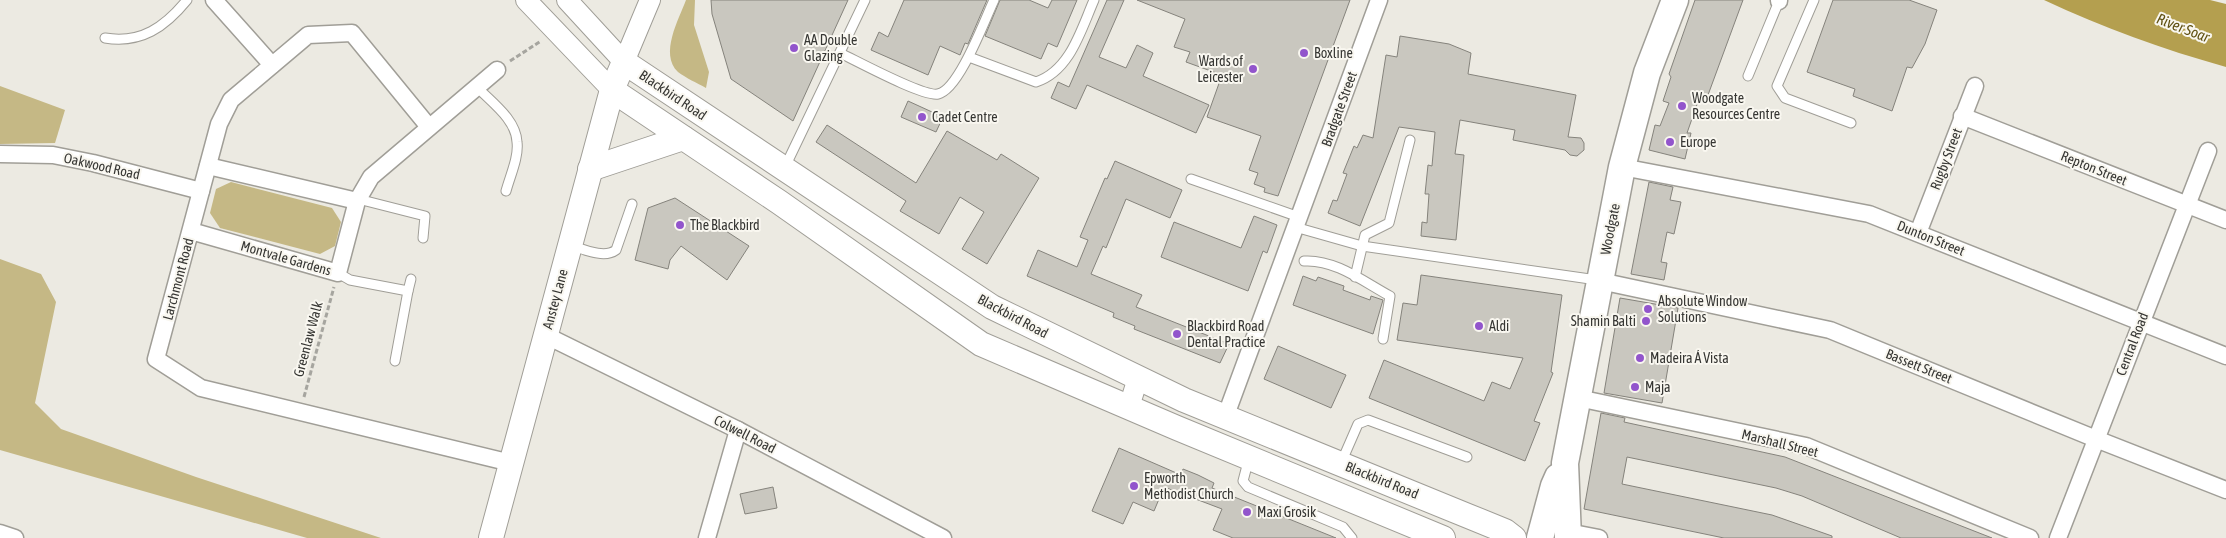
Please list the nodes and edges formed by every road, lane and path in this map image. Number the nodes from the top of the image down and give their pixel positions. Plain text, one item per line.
1 (187, 0) edge
2 (214, 0) edge
3 (526, 0) edge
4 (567, 0) edge
5 (650, 0) edge
6 (865, 0) edge
7 (994, 0) edge
8 (1094, 0) edge
9 (1675, 0) edge
10 (1779, 0) edge
11 (1814, 0) edge
12 (1375, 1) edge
13 (556, 32) junction
14 (105, 38) dead end
15 (840, 53) junction
16 (969, 57) junction
17 (624, 62) junction
18 (272, 66) junction
19 (497, 70) joint
20 (1748, 76) dead end
21 (1975, 86) dead end
22 (477, 87) junction
23 (612, 90) junction
24 (1962, 116) junction
25 (1851, 123) dead end
26 (429, 127) junction
27 (683, 138) junction
28 (1410, 140) dead end
29 (2208, 151) dead end
30 (0, 154) edge
31 (208, 166) junction
32 (1622, 167) junction
33 (590, 169) junction
34 (784, 169) junction
35 (1191, 179) dead end
36 (202, 191) junction
37 (506, 191) dead end
38 (357, 200) junction
39 (632, 204) dead end
40 (2188, 205) junction
41 (2226, 220) edge
42 (1297, 222) junction
43 (191, 231) junction
44 (1918, 233) junction
45 (423, 238) dead end
46 (570, 245) junction
47 (1362, 246) junction
48 (1304, 262) dead end
49 (338, 273) junction
50 (1355, 277) junction
51 (410, 279) dead end
52 (1600, 281) junction
53 (408, 291) junction
54 (2140, 323) junction
55 (545, 335) junction
56 (1383, 339) dead end
57 (2226, 356) edge
58 (395, 361) dead end
59 (1138, 378) junction
60 (1578, 398) junction
61 (1129, 407) junction
62 (299, 412) junction
63 (1226, 415) junction
64 (738, 430) junction
65 (2096, 439) junction
66 (1467, 457) dead end
67 (1249, 458) junction
68 (511, 463) junction
69 (1565, 463) junction
70 (1341, 464) junction
71 (2226, 490) edge
72 (0, 533) edge
73 (1568, 535) edge
74 (16, 538) edge
75 (490, 538) edge
76 (707, 538) edge
77 (943, 538) edge
78 (1352, 538) edge
79 (1443, 538) edge
80 (1514, 538) edge
81 (1540, 538) edge
82 (1599, 538) edge
83 (2030, 538) edge
84 (2058, 538) edge

1 - 14 lane
2 - 18 street
3 - 13 street
4 - 17 street, Blackbird Road
5 - 17 street
6 - 15 lane
7 - 16 lane
8 - 16 lane
9 - 32 main road, Woodgate
10 - 20 lane
11 - 25 lane
12 - 42 street, Bradgate Street
13 - 19 path
13 - 23 street
15 - 16 lane
15 - 34 lane
17 - 23 main road, Anstey Lane
17 - 34 main road, Blackbird Road
18 - 26 street, Larchmont Road
18 - 31 street, Larchmont Road
19 - 22 street, Montvale Gardens
21 - 24 street, Rugby Street
22 - 26 street, Montvale Gardens
22 - 37 lane
23 - 27 main road
23 - 33 main road, Anstey Lane
24 - 40 street, Repton Street
24 - 44 street, Rugby Street
26 - 38 street, Montvale Gardens
27 - 33 main road
27 - 61 main road
28 - 47 lane
29 - 40 street, Central Road
30 - 36 street, Oakwood Road
31 - 36 street, Larchmont Road
31 - 38 street
32 - 44 street, Dunton Street
32 - 52 main road, Woodgate
33 - 46 main road, Anstey Lane
34 - 59 main road, Blackbird Road
35 - 42 lane
36 - 43 street, Larchmont Road
38 - 45 lane
38 - 49 street, Montvale Gardens
39 - 46 lane
40 - 41 street, Repton Street
40 - 54 street, Central Road
42 - 47 lane
42 - 63 street, Bradgate Street
43 - 49 street, Montvale Gardens
43 - 62 street, Larchmont Road
44 - 54 street, Dunton Street
46 - 55 main road, Anstey Lane
47 - 50 lane
47 - 52 lane
48 - 50 lane
49 - 53 lane
49 - 62 path, Greenlaw Walk
50 - 56 lane
51 - 53 lane
52 - 60 main road, Woodgate
52 - 65 street, Bassett Street
53 - 58 lane
54 - 57 street, Dunton Street
54 - 65 street, Central Road
55 - 64 street, Colwell Road
55 - 68 main road, Anstey Lane
59 - 61 street
59 - 63 main road, Blackbird Road
60 - 69 main road, Woodgate
60 - 83 street, Marshall Street
61 - 67 main road
62 - 68 street, Larchmont Road
63 - 70 main road, Blackbird Road
64 - 76 street
64 - 77 street, Colwell Road
65 - 71 street, Bassett Street
65 - 84 street, Central Road
66 - 70 lane
67 - 78 lane
67 - 79 main road
68 - 75 main road, Anstey Lane
69 - 73 main road, Woodgate
69 - 81 main road, Woodgate
70 - 80 main road, Blackbird Road
72 - 74 street
73 - 82 street

